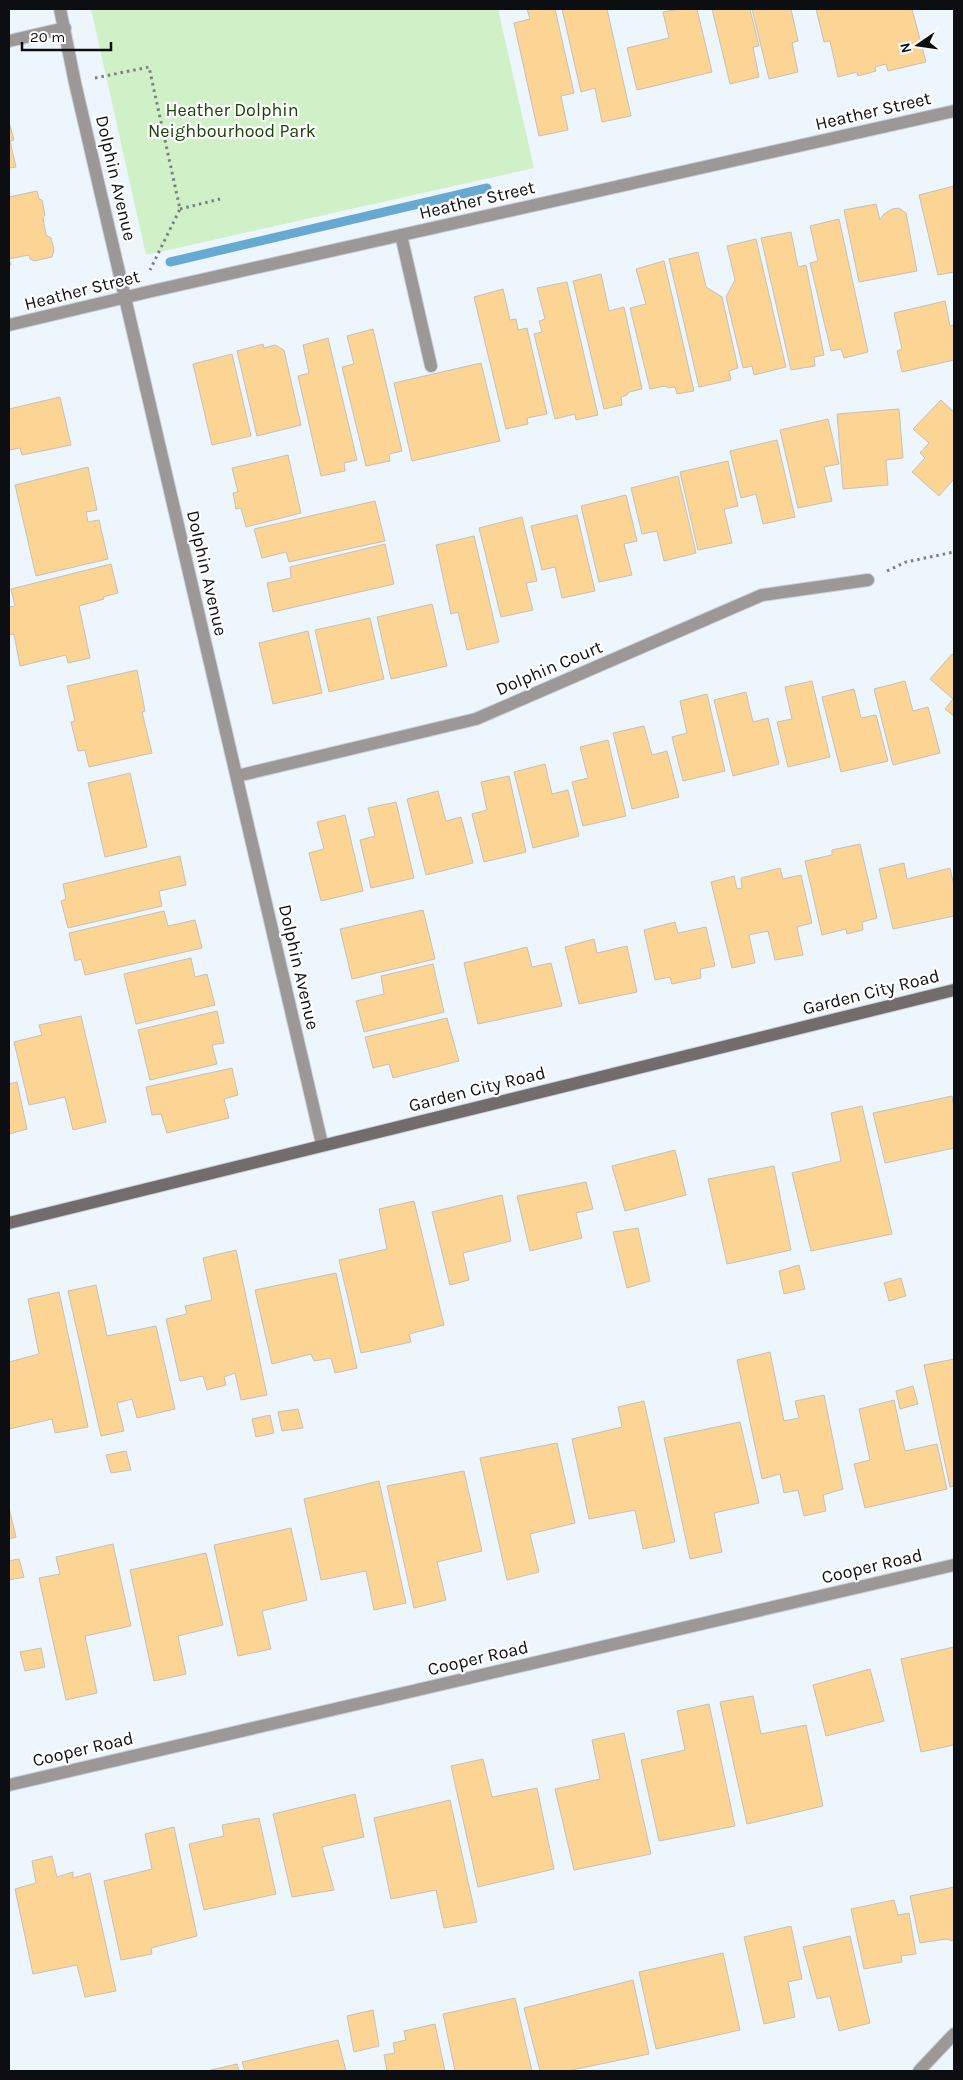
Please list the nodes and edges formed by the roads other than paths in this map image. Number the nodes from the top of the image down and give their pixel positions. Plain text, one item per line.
1 (60, 9) edge
2 (65, 28) junction
3 (9, 41) edge
4 (954, 111) edge
5 (401, 235) junction
6 (125, 297) junction
7 (9, 325) edge
8 (432, 366) dead end
9 (868, 580) road end
10 (237, 776) junction
11 (954, 990) edge
12 (322, 1144) junction
13 (9, 1223) edge
14 (954, 1565) edge
15 (9, 1785) edge
16 (954, 2034) edge
17 (919, 2071) edge

1 - 2 street, Dolphin Avenue
2 - 3 street
2 - 6 street, Dolphin Avenue
4 - 5 street, Heather Street
5 - 6 street, Heather Street
5 - 8 street
6 - 7 street, Heather Street
6 - 10 street, Dolphin Avenue
9 - 10 street, Dolphin Court
10 - 12 street, Dolphin Avenue
11 - 12 street, Garden City Road
12 - 13 street, Garden City Road
14 - 15 street, Cooper Road
16 - 17 street

